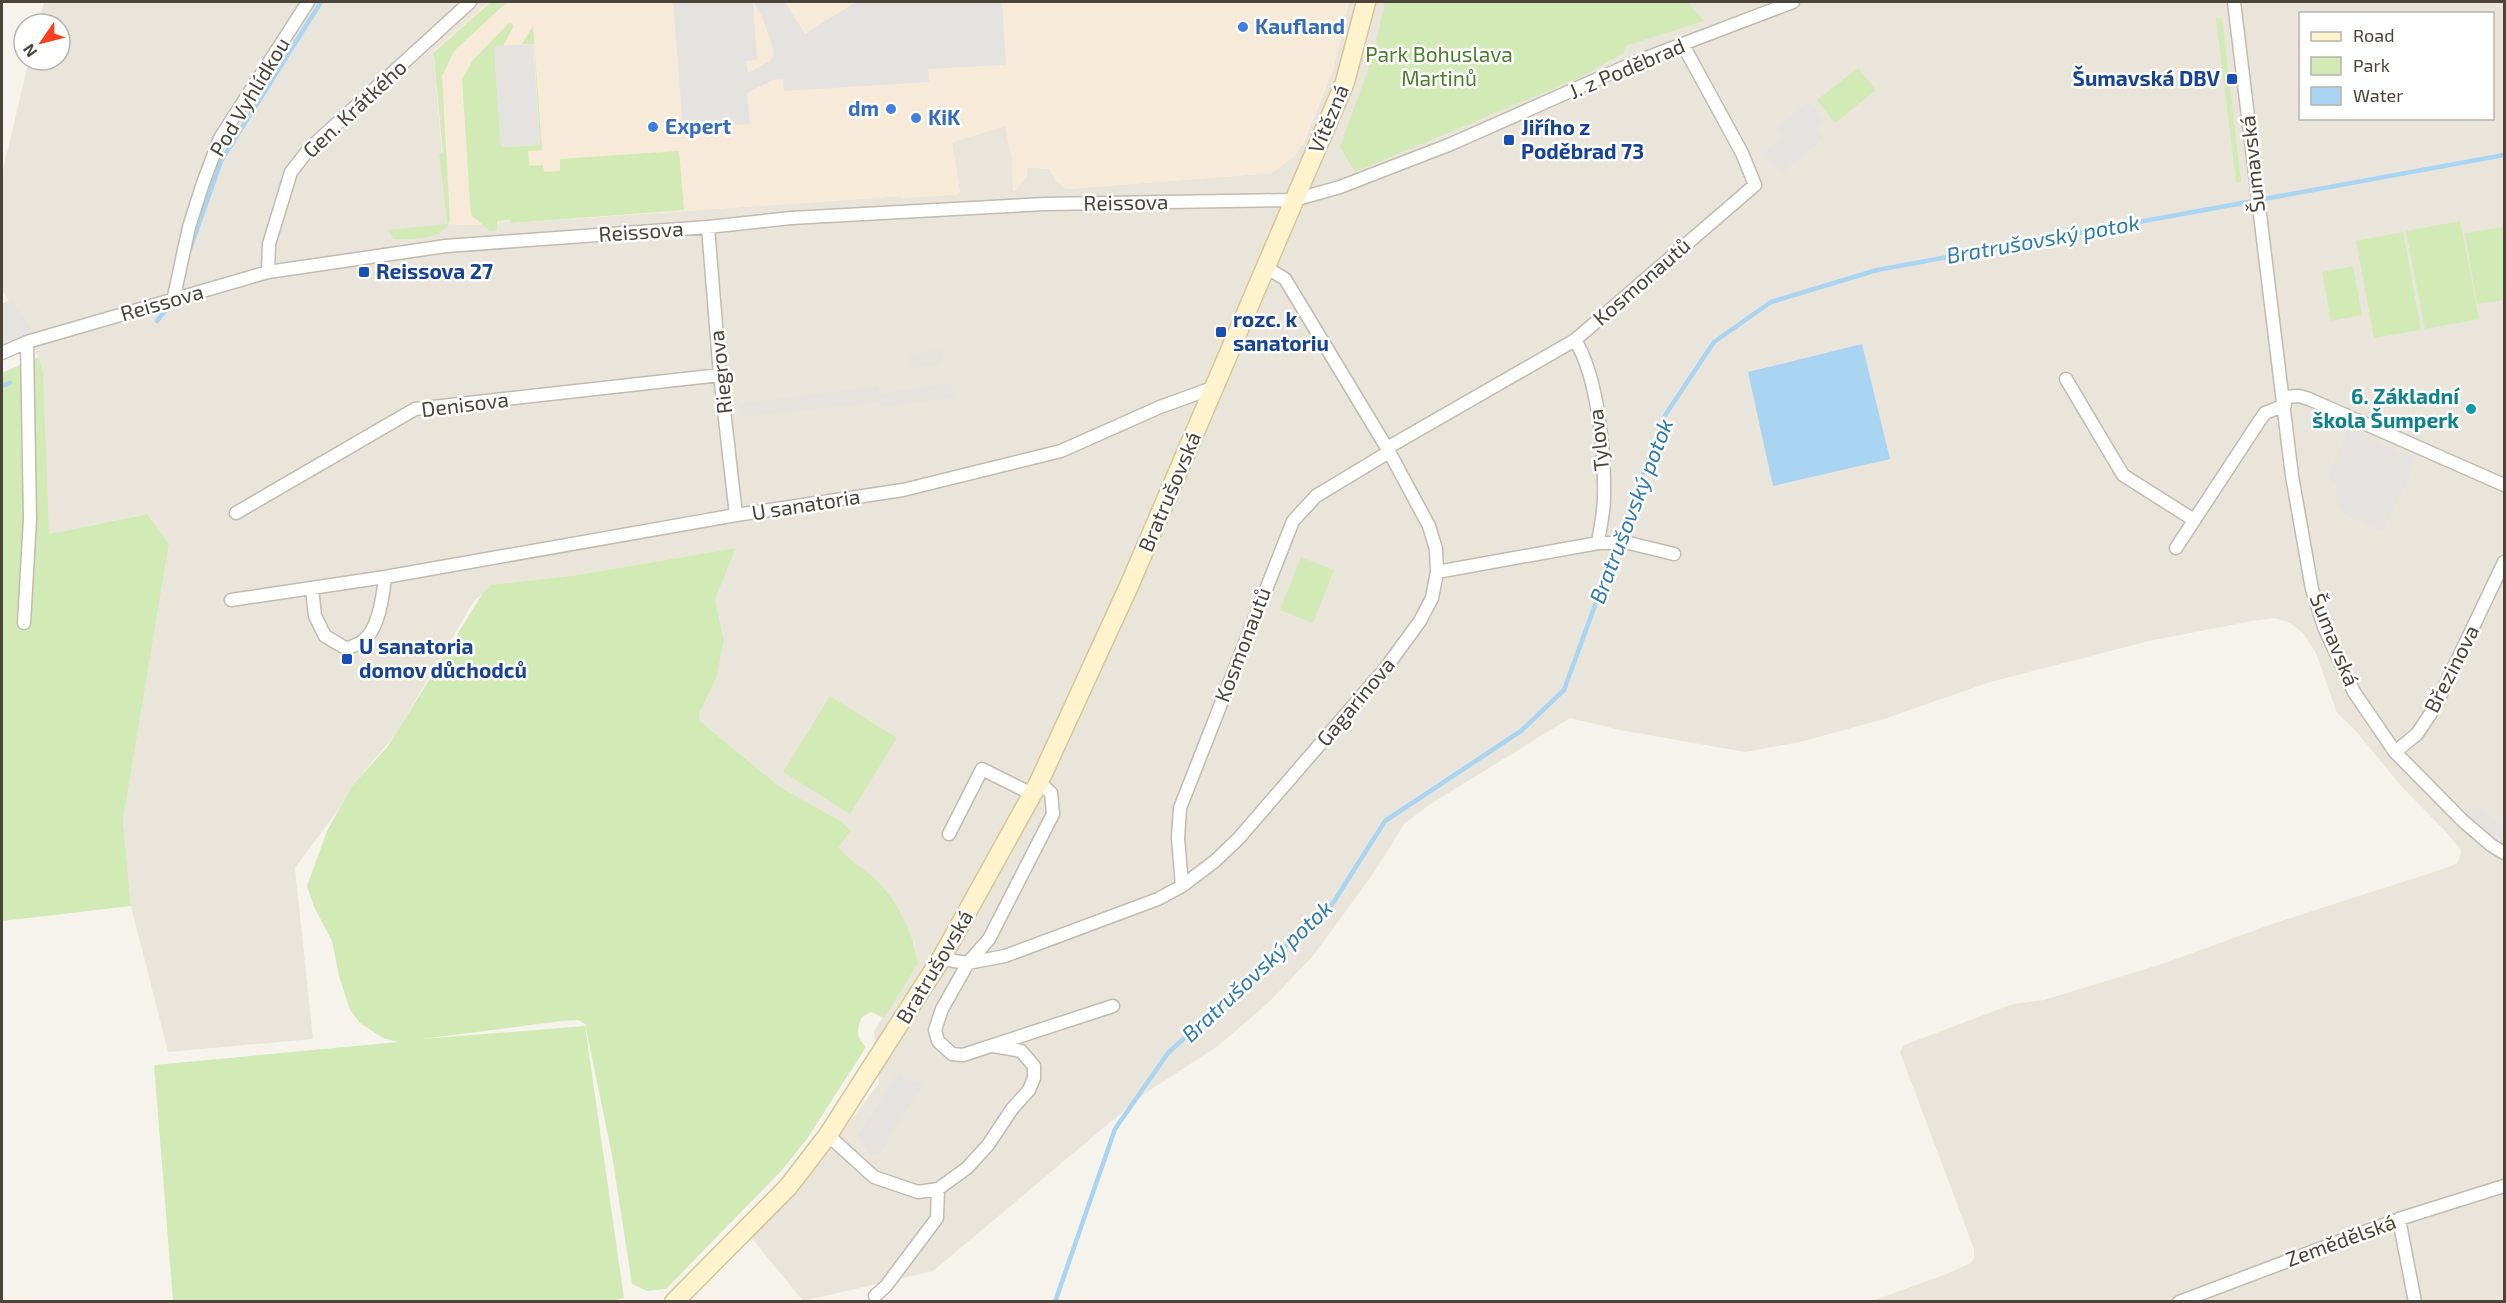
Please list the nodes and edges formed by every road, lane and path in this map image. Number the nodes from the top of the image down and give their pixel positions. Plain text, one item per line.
1 (308, 2) edge
2 (470, 2) edge
3 (1366, 2) edge
4 (1792, 2) edge
5 (2234, 2) edge
6 (1683, 45) junction
7 (1294, 200) junction
8 (708, 227) junction
9 (1267, 268) junction
10 (268, 272) junction
11 (173, 301) junction
12 (1575, 340) junction
13 (27, 342) junction
14 (2, 353) edge
15 (720, 375) junction
16 (2066, 380) dead end
17 (1215, 387) junction
18 (2284, 401) junction
19 (1388, 450) junction
20 (2505, 485) edge
21 (236, 513) dead end
22 (736, 516) junction
23 (2194, 520) junction
24 (1603, 543) junction
25 (2176, 548) dead end
26 (1674, 554) dead end
27 (2505, 562) edge
28 (1437, 572) junction
29 (385, 578) junction
30 (2501, 580) edge
31 (312, 588) junction
32 (231, 600) dead end
33 (24, 623) dead end
34 (2396, 752) junction
35 (1036, 788) junction
36 (949, 834) dead end
37 (2505, 853) edge
38 (1182, 886) junction
39 (941, 959) junction
40 (968, 963) junction
41 (1113, 1006) dead end
42 (992, 1046) junction
43 (828, 1135) junction
44 (2505, 1186) edge
45 (938, 1189) junction
46 (2398, 1219) junction
47 (729, 1248) junction
48 (875, 1296) dead end
49 (674, 1302) edge
50 (690, 1302) edge
51 (2179, 1302) edge
52 (2415, 1302) edge

1 - 11 street, Pod Vyhlídkou
2 - 10 street, Gen. Krátkého
3 - 7 main road, Vítězná
4 - 6 street, J. z Poděbrad
5 - 18 street, Šumavská
6 - 7 street, J. z Poděbrad
6 - 12 street, Kosmonautů
7 - 8 street, Reissova
7 - 9 main road, Bratrušovská
8 - 10 street, Reissova
8 - 15 street, Riegrova
9 - 17 main road, Bratrušovská
9 - 19 street, Gagarinova
10 - 11 street, Reissova
11 - 13 street, Reissova
12 - 19 street, Kosmonautů
12 - 24 street, Tylova
13 - 14 street, Reissova
13 - 33 street
15 - 21 street, Denisova
15 - 22 street, Riegrova
16 - 23 street
17 - 22 street, U sanatoria
17 - 35 main road, Bratrušovská
18 - 20 street
18 - 23 street
18 - 34 street, Šumavská
19 - 28 street, Gagarinova
19 - 38 street, Kosmonautů
22 - 29 street, U sanatoria
23 - 25 street
24 - 26 street
24 - 28 street
27 - 30 street, Březinova
28 - 38 street, Gagarinova
29 - 31 street, U sanatoria
29 - 31 street
30 - 34 street, Březinova
31 - 32 street, U sanatoria
34 - 37 street, Šumavská
35 - 36 street
35 - 39 main road, Bratrušovská
35 - 40 street, Bratrušovská
38 - 40 street, Gagarinova
39 - 40 street, Gagarinova
39 - 43 main road, Bratrušovská
40 - 42 street, Bratrušovská
41 - 42 street, Bratrušovská
42 - 45 street
43 - 45 street
43 - 47 main road, Bratrušovská
44 - 46 street, Zemědělská
45 - 48 street
46 - 51 street, Zemědělská
46 - 52 street
47 - 49 main road, Bratrušovská
47 - 50 main road, Bratrušovská

